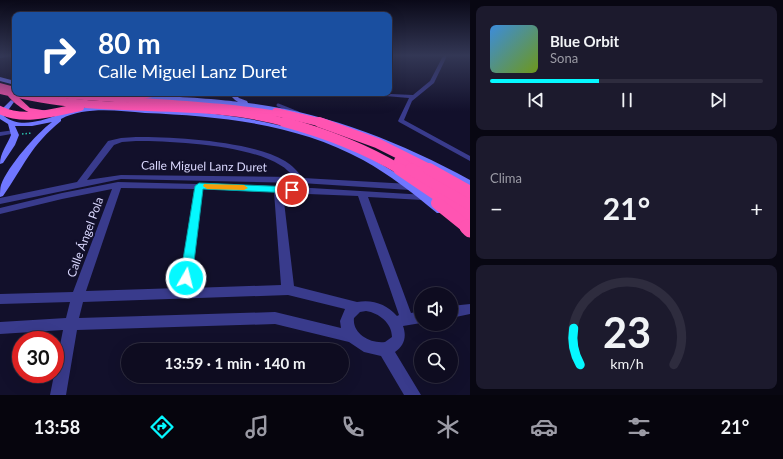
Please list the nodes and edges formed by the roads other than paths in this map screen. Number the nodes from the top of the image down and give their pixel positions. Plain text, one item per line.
1 (436, 74) edge
2 (0, 77) edge
3 (12, 79) edge
4 (12, 82) edge
5 (0, 84) edge
6 (0, 90) edge
7 (12, 91) edge
8 (12, 92) edge
9 (0, 93) edge
10 (12, 93) edge
11 (392, 95) edge
12 (12, 96) edge
13 (16, 96) edge
14 (22, 96) edge
15 (30, 96) edge
16 (53, 96) edge
17 (55, 96) edge
18 (104, 96) edge
19 (136, 96) edge
20 (213, 96) edge
21 (234, 96) edge
22 (414, 97) junction
23 (195, 101) junction
24 (168, 103) junction
25 (254, 105) junction
26 (278, 105) dead end
27 (232, 109) junction
28 (0, 110) edge
29 (74, 110) junction
30 (298, 113) junction
31 (0, 116) edge
32 (11, 122) junction
33 (0, 134) edge
34 (15, 135) junction
35 (0, 139) edge
36 (470, 159) edge
37 (0, 161) edge
38 (301, 180) junction
39 (80, 184) junction
40 (414, 184) junction
41 (470, 184) edge
42 (118, 185) junction
43 (199, 186) junction
44 (278, 189) junction
45 (470, 192) edge
46 (0, 194) edge
47 (362, 194) junction
48 (423, 197) junction
49 (470, 197) edge
50 (0, 201) edge
51 (470, 204) edge
52 (0, 211) edge
53 (470, 218) edge
54 (470, 223) edge
55 (470, 230) edge
56 (470, 235) edge
57 (288, 290) junction
58 (184, 293) junction
59 (77, 298) junction
60 (0, 299) edge
61 (357, 307) junction
62 (470, 309) edge
63 (458, 311) edge
64 (414, 318) edge
65 (401, 320) junction
66 (71, 324) junction
67 (0, 328) edge
68 (354, 338) junction
69 (385, 350) junction
70 (58, 395) edge
71 (413, 395) edge

1 - 22 street
2 - 3 main road
2 - 4 main road
5 - 7 highway
6 - 10 highway, bridge
8 - 9 highway
11 - 22 street
12 - 31 main road
13 - 29 highway
14 - 40 highway, bridge
15 - 54 highway
16 - 27 highway, bridge
17 - 24 highway
18 - 23 main road
19 - 28 highway, bridge
20 - 23 main road
21 - 25 main road
22 - 36 street
23 - 24 highway
23 - 25 main road
24 - 49 highway
25 - 30 main road
26 - 30 lane
27 - 45 highway, bridge
27 - 51 highway, bridge
29 - 32 main road
29 - 40 main road
29 - 46 main road
30 - 41 main road
31 - 32 main road
32 - 34 main road
33 - 34 street
34 - 35 street
34 - 37 main road
38 - 39 street, Calle Miguel Lanz Duret
38 - 39 street
38 - 40 street, Calle Miguel Lanz Duret
39 - 50 street, Calle Miguel Lanz Duret
40 - 48 main road
40 - 53 highway, bridge
40 - 55 highway, bridge
42 - 43 street, Calle Miguel Lanz Duret
42 - 52 street, Calle Miguel Lanz Duret
42 - 59 street, Calle Ángel Pola
43 - 44 street, Calle Miguel Lanz Duret
43 - 58 street
44 - 47 street, Calle Miguel Lanz Duret
44 - 57 street
47 - 48 street, Calle Miguel Lanz Duret
47 - 65 street
48 - 56 main road
57 - 58 street
57 - 61 street
58 - 59 street
59 - 60 street
59 - 66 street, Calle Ángel Pola
61 - 65 street
61 - 68 street
62 - 63 street
64 - 65 street
65 - 69 street
66 - 67 street
66 - 68 street
66 - 70 street, Calle Ángel Pola
68 - 69 street
69 - 71 street

